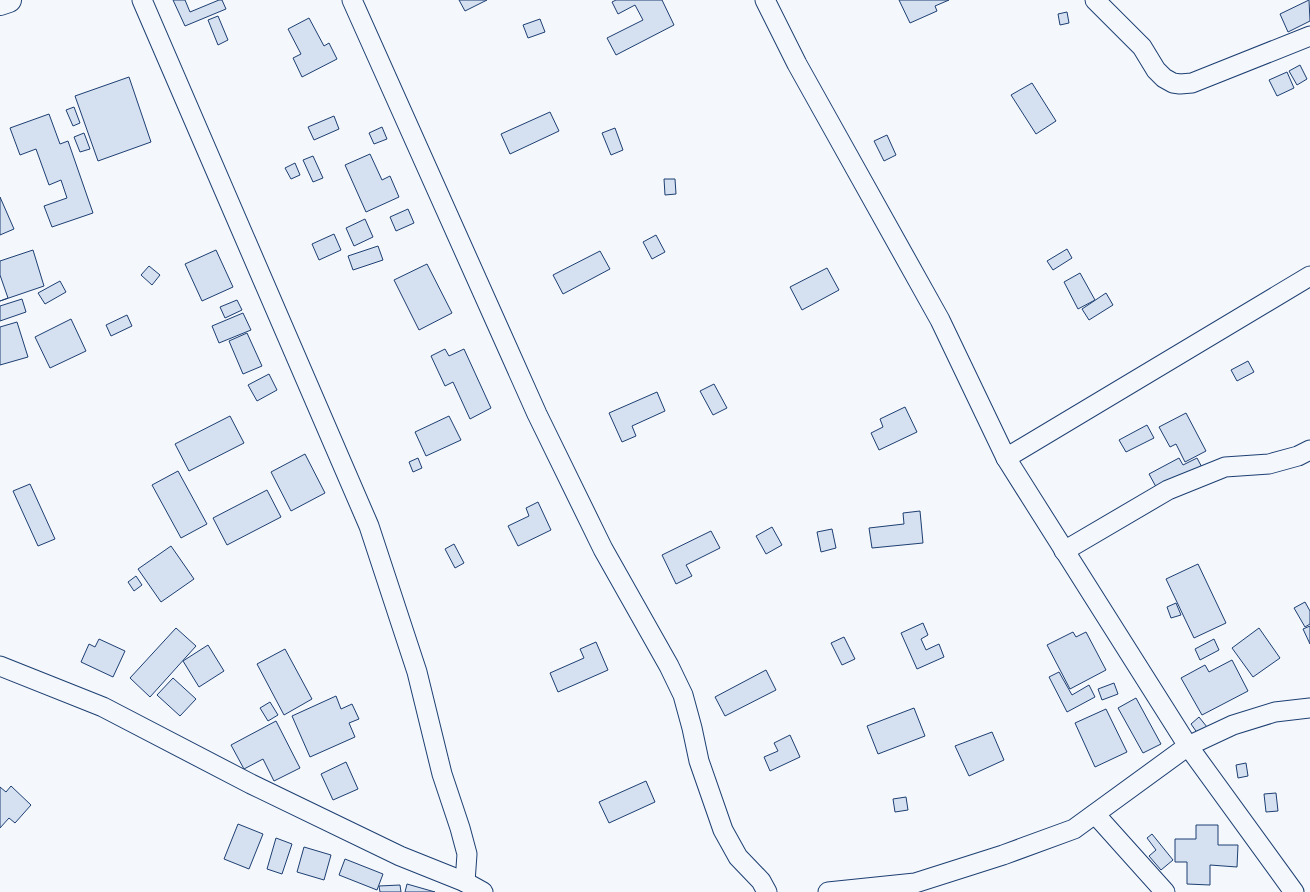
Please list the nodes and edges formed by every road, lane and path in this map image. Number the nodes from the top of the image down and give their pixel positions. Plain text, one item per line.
1 (9, 0) edge
2 (142, 0) edge
3 (352, 0) edge
4 (765, 0) edge
5 (1095, 0) edge
6 (0, 3) edge
7 (1310, 36) edge
8 (1310, 276) edge
9 (1310, 450) edge
10 (1006, 458) junction
11 (1064, 550) junction
12 (0, 666) edge
13 (1310, 708) edge
14 (1188, 746) junction
15 (1095, 814) junction
16 (465, 882) junction
17 (483, 892) edge
18 (767, 892) edge
19 (828, 892) edge
20 (1165, 892) edge
21 (1294, 892) edge

1 - 6 main road
2 - 16 street
3 - 18 street
4 - 10 street
5 - 7 street
8 - 10 street
9 - 11 street
10 - 11 street
11 - 14 street
12 - 16 street
13 - 14 street
14 - 15 street
14 - 21 street
15 - 19 street
15 - 20 street
16 - 17 street

